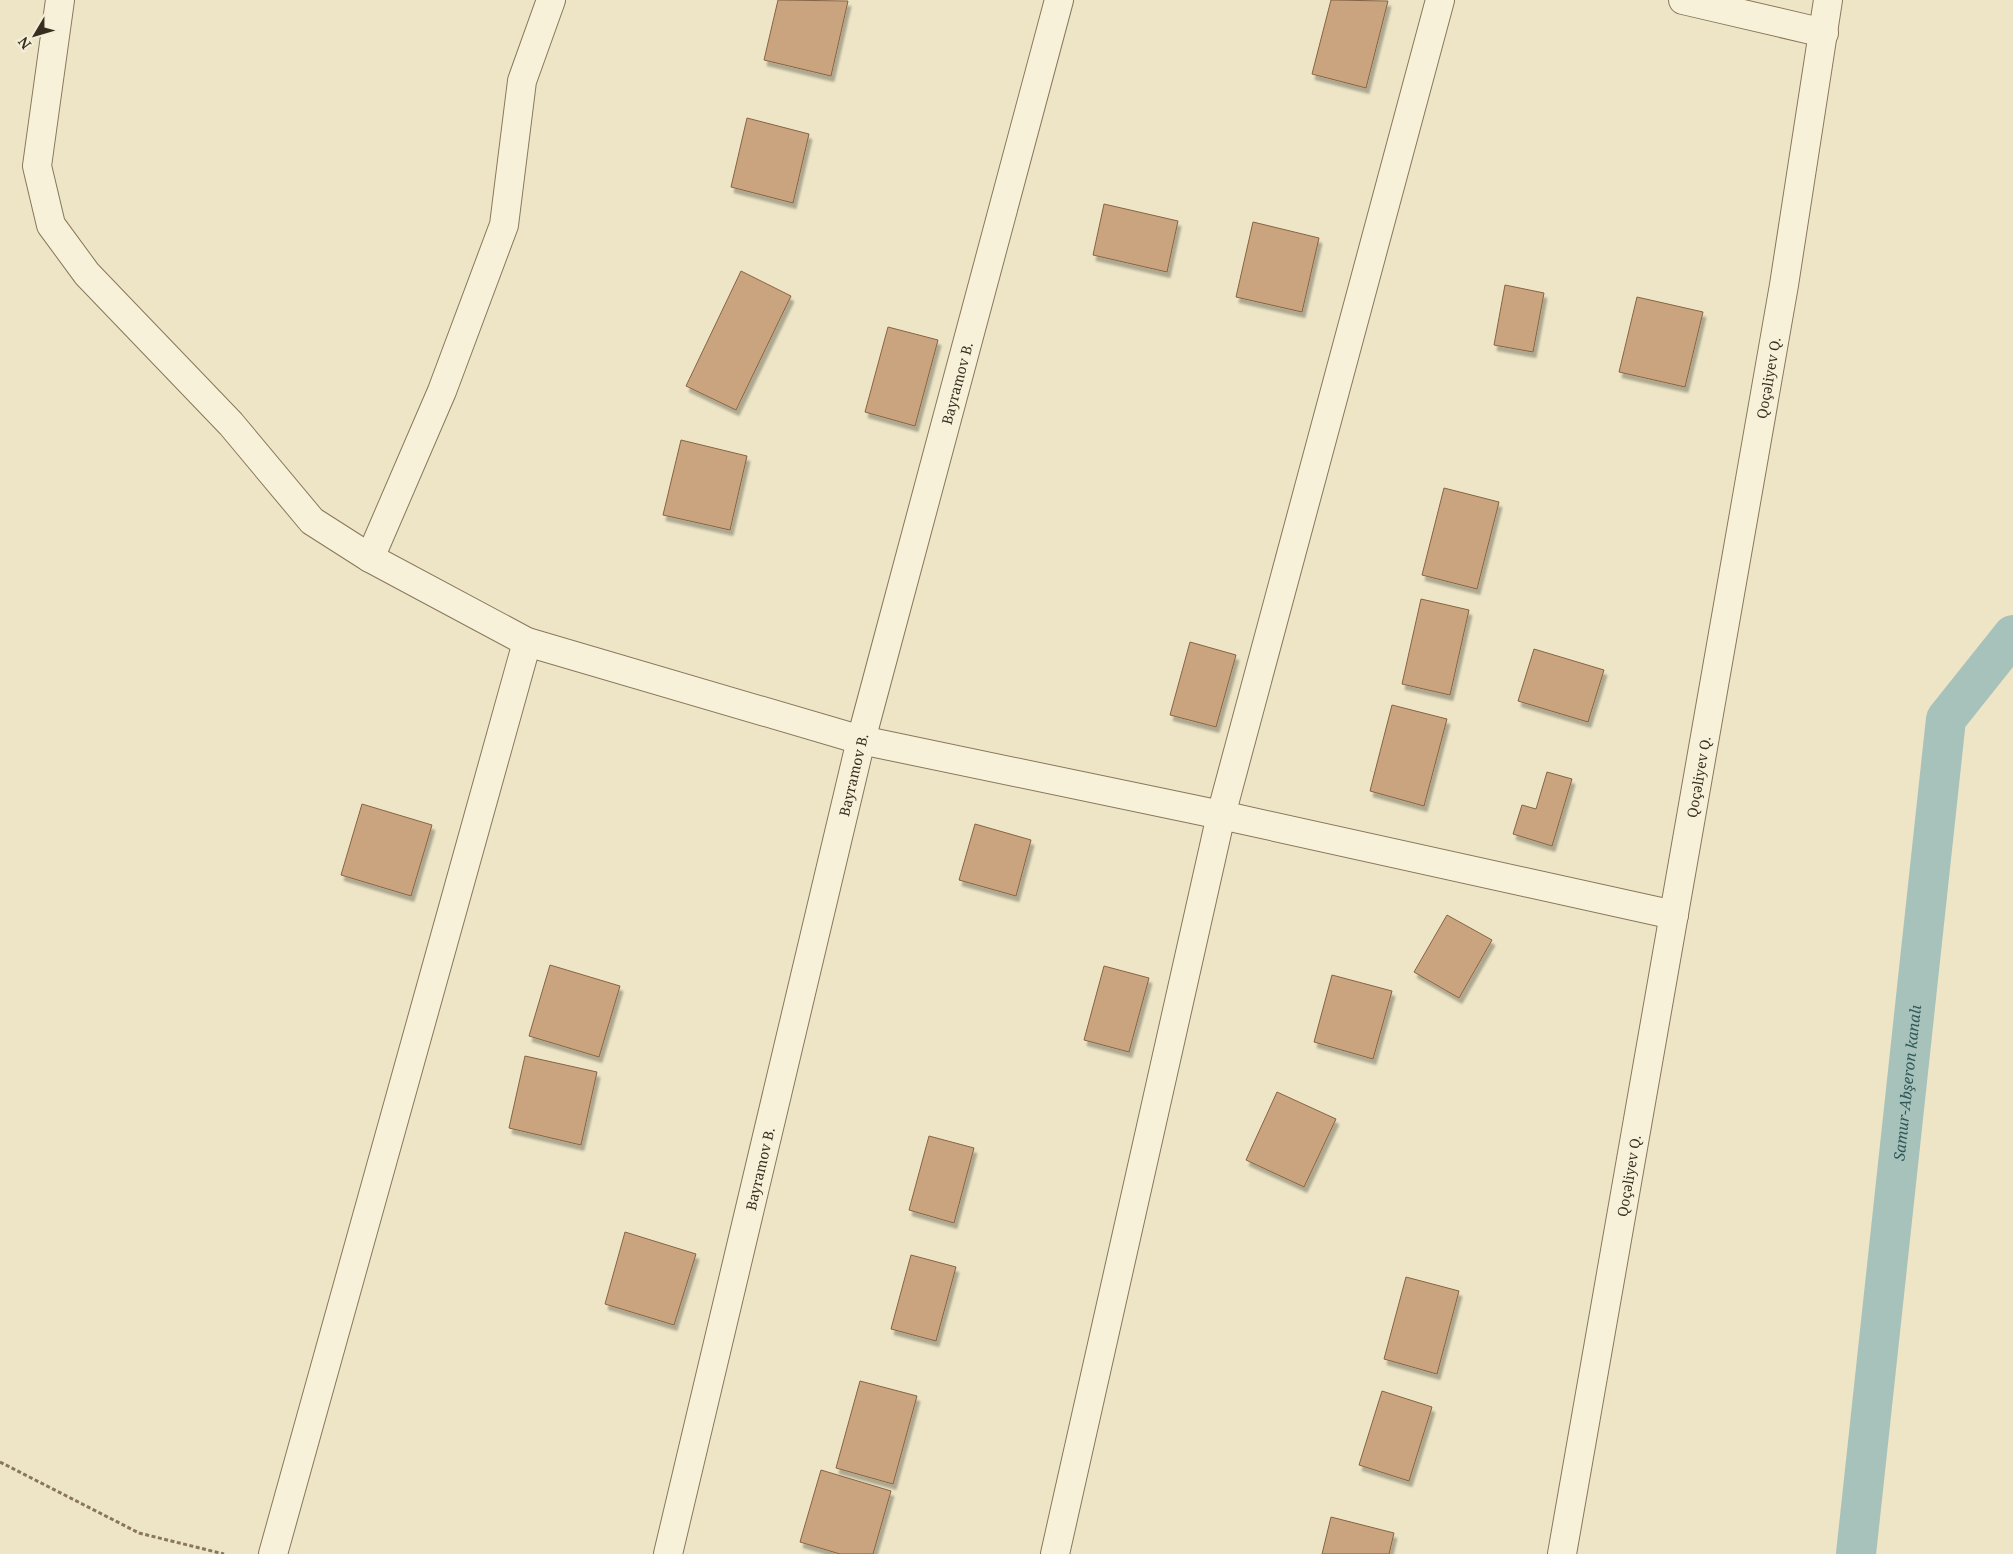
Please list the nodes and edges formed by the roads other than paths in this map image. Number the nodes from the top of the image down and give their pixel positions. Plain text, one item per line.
1 (60, 0) edge
2 (551, 0) edge
3 (1058, 0) edge
4 (1440, 0) edge
5 (1683, 0) edge
6 (1828, 0) edge
7 (1824, 33) junction
8 (370, 558) junction
9 (528, 642) junction
10 (861, 740) junction
11 (1221, 815) junction
12 (1674, 915) junction
13 (273, 1554) edge
14 (668, 1554) edge
15 (1055, 1554) edge
16 (1562, 1554) edge

1 - 8 street
2 - 8 street
3 - 10 street, Bayramov B.
4 - 11 street
5 - 7 street
6 - 7 street, Qoçəliyev Q.
7 - 12 street, Qoçəliyev Q.
8 - 9 street
9 - 10 street
9 - 13 street
10 - 11 street
10 - 14 street, Bayramov B.
11 - 12 street
11 - 15 street
12 - 16 street, Qoçəliyev Q.

